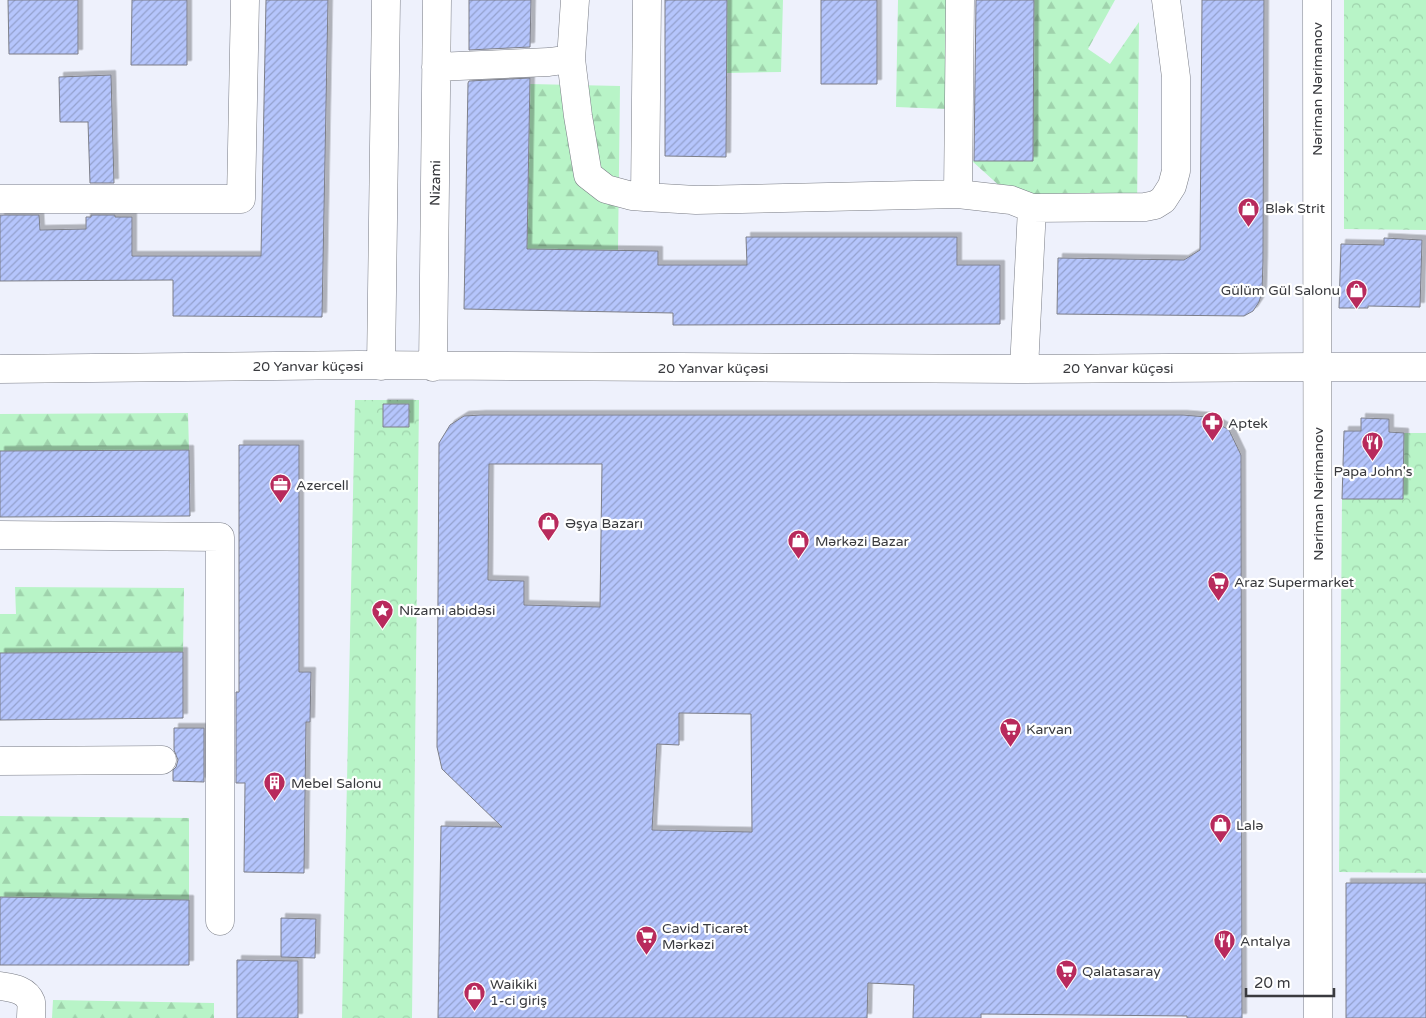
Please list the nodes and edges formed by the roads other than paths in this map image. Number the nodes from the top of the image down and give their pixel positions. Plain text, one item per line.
1 (245, 0) edge
2 (386, 0) edge
3 (437, 0) edge
4 (575, 0) edge
5 (646, 0) edge
6 (960, 0) edge
7 (1166, 0) edge
8 (1317, 0) edge
9 (571, 59) junction
10 (436, 67) junction
11 (958, 194) junction
12 (645, 197) junction
13 (0, 199) edge
14 (1032, 208) junction
15 (381, 366) junction
16 (1318, 366) junction
17 (433, 367) junction
18 (1426, 367) edge
19 (0, 368) edge
20 (1024, 369) junction
21 (0, 535) edge
22 (162, 760) dead end
23 (0, 762) edge
24 (220, 921) dead end
25 (0, 986) edge
26 (31, 1018) edge
27 (1318, 1018) edge

1 - 13 street
2 - 15 street
3 - 10 street, Nizami
4 - 9 street
5 - 12 street
6 - 11 street
7 - 14 street
8 - 16 street, Nəriman Nərimanov
9 - 10 street
9 - 12 street
10 - 17 street, Nizami
11 - 12 street
11 - 14 street
14 - 20 street
15 - 17 street, 20 Yanvar küçəsi
15 - 19 street, 20 Yanvar küçəsi
16 - 18 street, 20 Yanvar küçəsi
16 - 20 street, 20 Yanvar küçəsi
16 - 27 street, Nəriman Nərimanov
17 - 20 street, 20 Yanvar küçəsi
21 - 24 street
22 - 23 street
25 - 26 street

